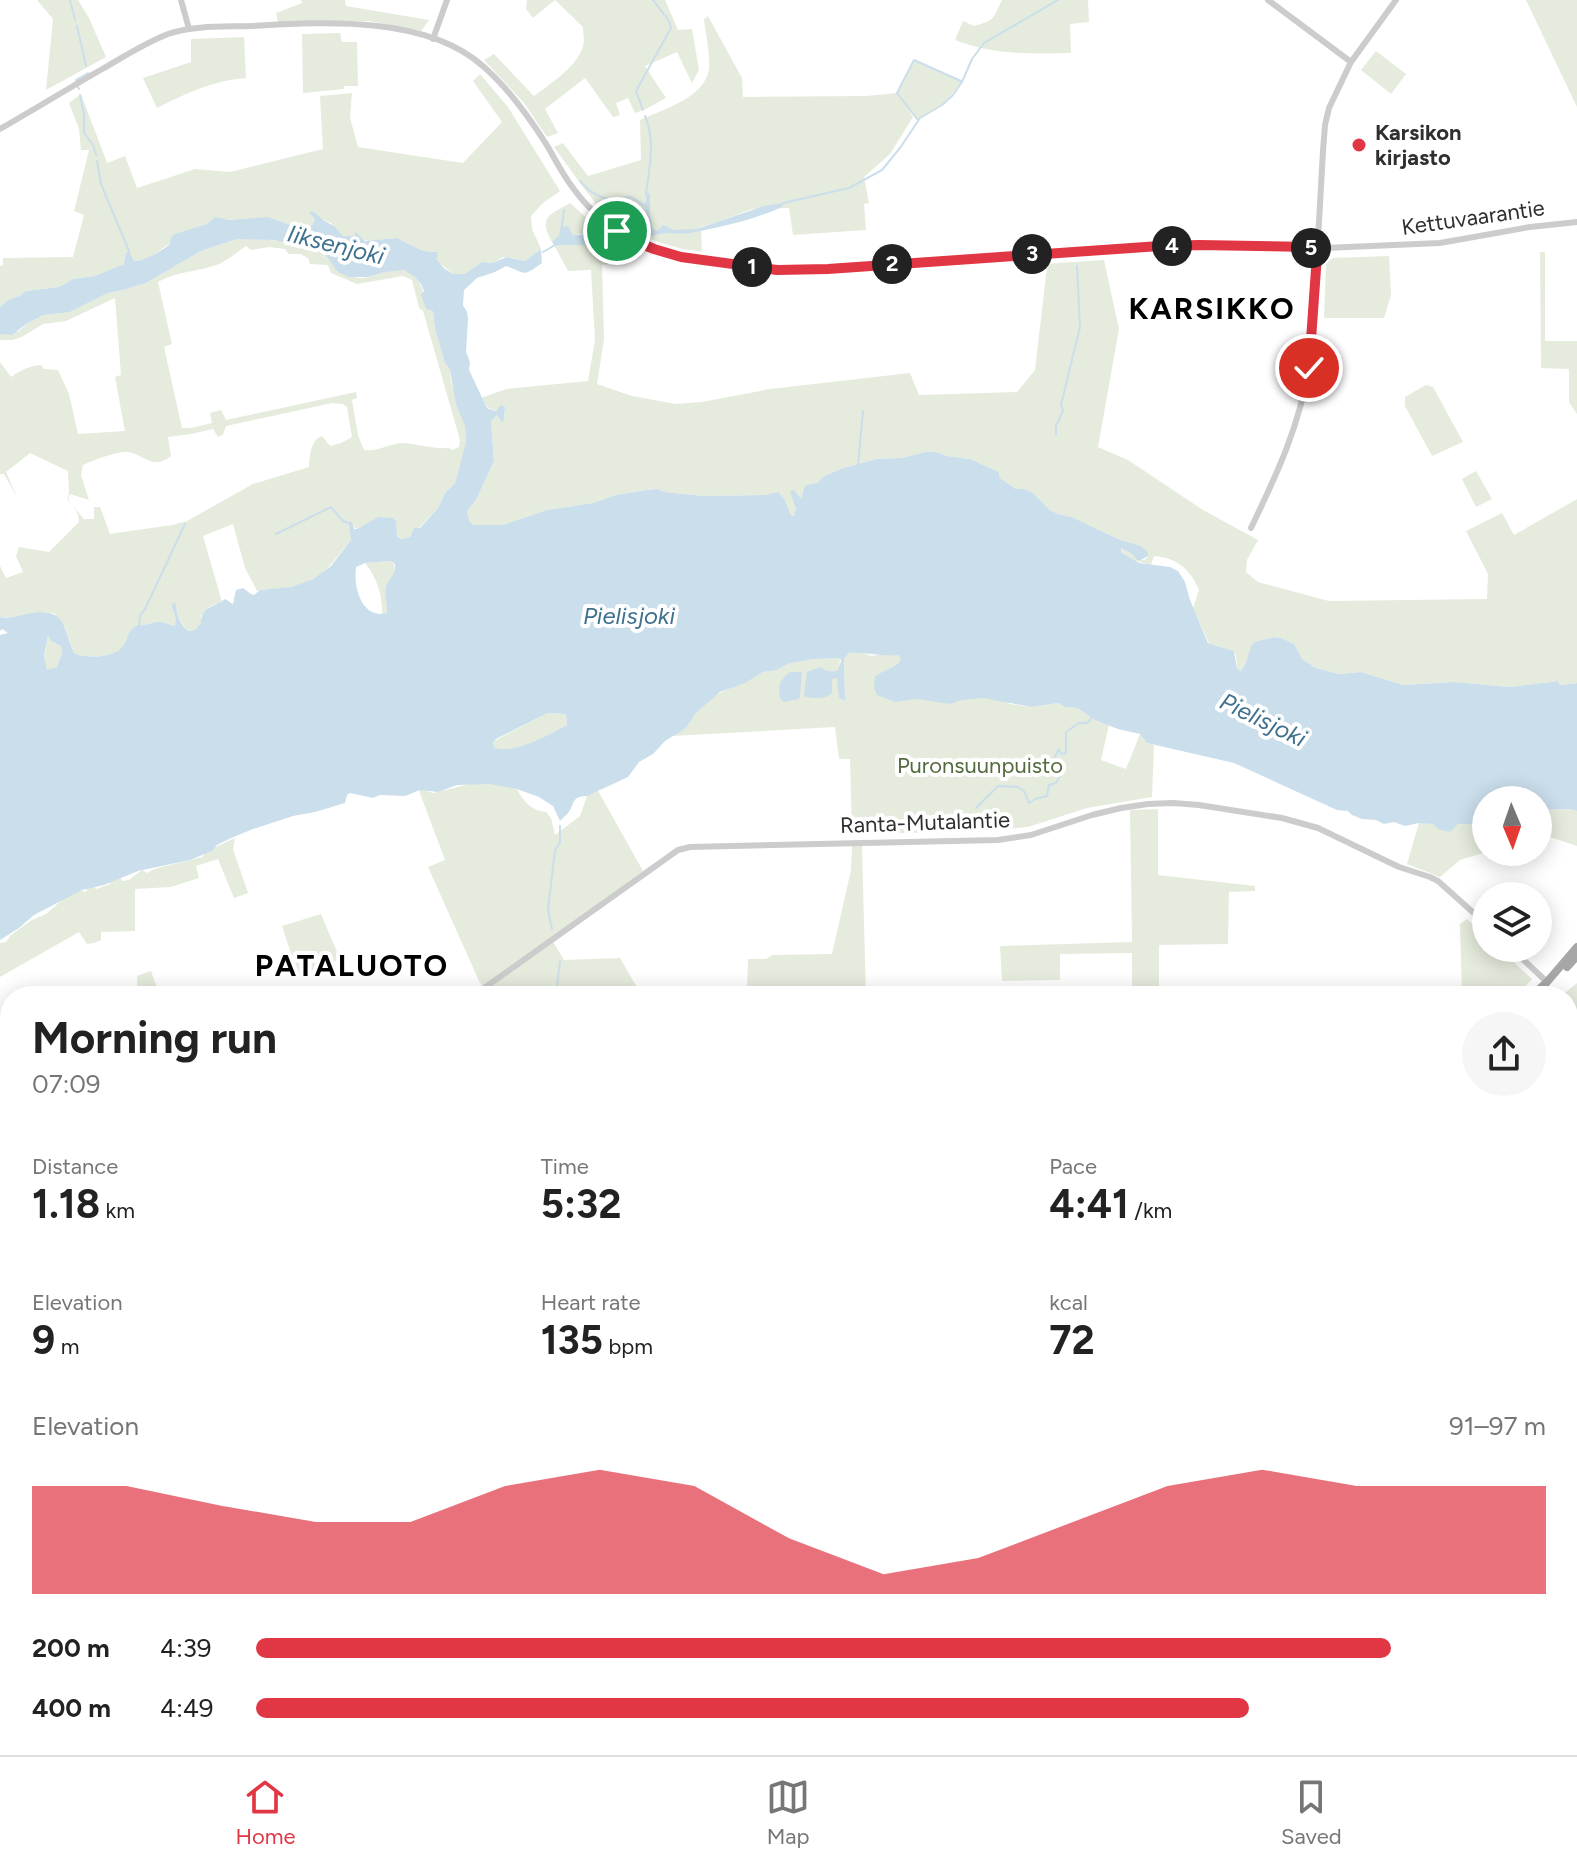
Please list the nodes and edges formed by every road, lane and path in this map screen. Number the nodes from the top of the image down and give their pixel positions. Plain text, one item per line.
1 (181, 0) edge
2 (447, 0) edge
3 (1268, 0) edge
4 (1396, 0) edge
5 (189, 29) junction
6 (433, 39) junction
7 (1351, 62) junction
8 (0, 129) edge
9 (1577, 222) edge
10 (1318, 240) junction
11 (1311, 247) junction
12 (1325, 248) junction
13 (1317, 255) junction
14 (1251, 528) dead end
15 (1472, 911) edge
16 (1577, 947) edge
17 (1577, 956) edge
18 (1526, 962) edge
19 (1547, 982) junction
20 (487, 986) edge
21 (1543, 986) edge
22 (1549, 986) edge

1 - 5 street
2 - 6 street
3 - 7 street
4 - 7 street
5 - 6 street
5 - 8 street
6 - 11 street
7 - 10 street
9 - 12 street, Kettuvaarantie
10 - 11 street
10 - 12 street
11 - 13 street
12 - 13 street
13 - 14 street
15 - 20 street, Ranta-Mutalantie
16 - 19 main road
17 - 22 main road
18 - 19 street
19 - 21 main road

